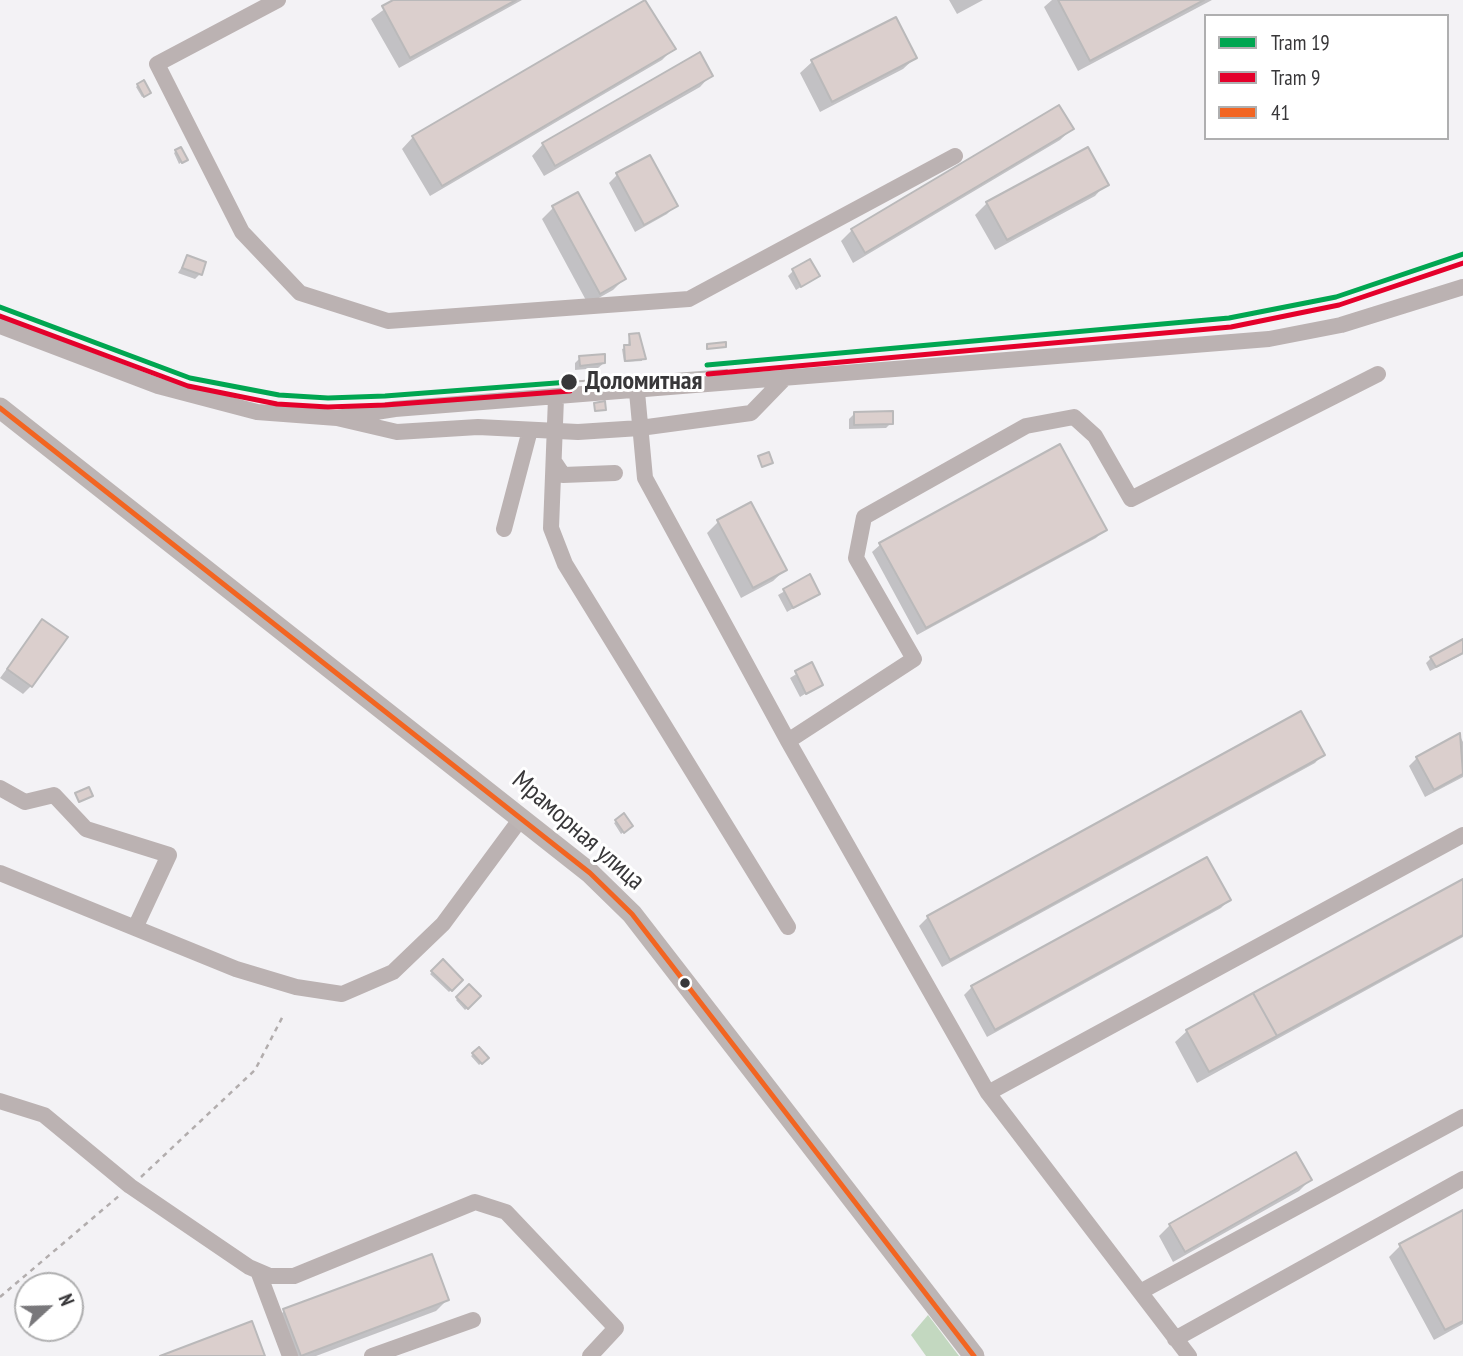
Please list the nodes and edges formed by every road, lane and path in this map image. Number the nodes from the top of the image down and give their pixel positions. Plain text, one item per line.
1 (278, 0) edge
2 (955, 156) dead end
3 (1463, 287) edge
4 (0, 327) edge
5 (1378, 374) dead end
6 (783, 380) junction
7 (637, 392) junction
8 (556, 398) junction
9 (0, 408) edge
10 (337, 418) junction
11 (640, 428) junction
12 (530, 430) junction
13 (557, 431) junction
14 (555, 463) junction
15 (615, 473) dead end
16 (504, 529) dead end
17 (788, 741) junction
18 (0, 788) edge
19 (523, 817) junction
20 (1463, 835) edge
21 (0, 873) edge
22 (788, 927) dead end
23 (135, 928) junction
24 (284, 1014) dead end
25 (988, 1093) junction
26 (0, 1101) edge
27 (1463, 1117) edge
28 (1463, 1179) edge
29 (130, 1186) junction
30 (258, 1271) junction
31 (1140, 1292) junction
32 (0, 1297) edge
33 (473, 1320) dead end
34 (1175, 1339) junction
35 (290, 1356) edge
36 (372, 1356) edge
37 (590, 1356) edge
38 (974, 1356) edge
39 (1189, 1356) edge

1 - 2 street
3 - 6 street
4 - 10 street
5 - 17 street
6 - 7 street
6 - 11 street
7 - 8 street
7 - 11 street
8 - 10 street
8 - 13 street
9 - 19 main road, Мраморная улица
10 - 12 street
11 - 13 street
11 - 17 street
12 - 13 street
12 - 16 street
13 - 14 street
14 - 15 street
14 - 22 street
17 - 25 street
18 - 23 street
19 - 23 street
19 - 38 main road, Мраморная улица
20 - 25 street
21 - 23 street
24 - 29 path
25 - 31 street
26 - 29 street
27 - 31 street
28 - 34 street
29 - 30 street
29 - 32 path
30 - 35 street
30 - 37 street
31 - 34 street
33 - 36 street
34 - 39 street

